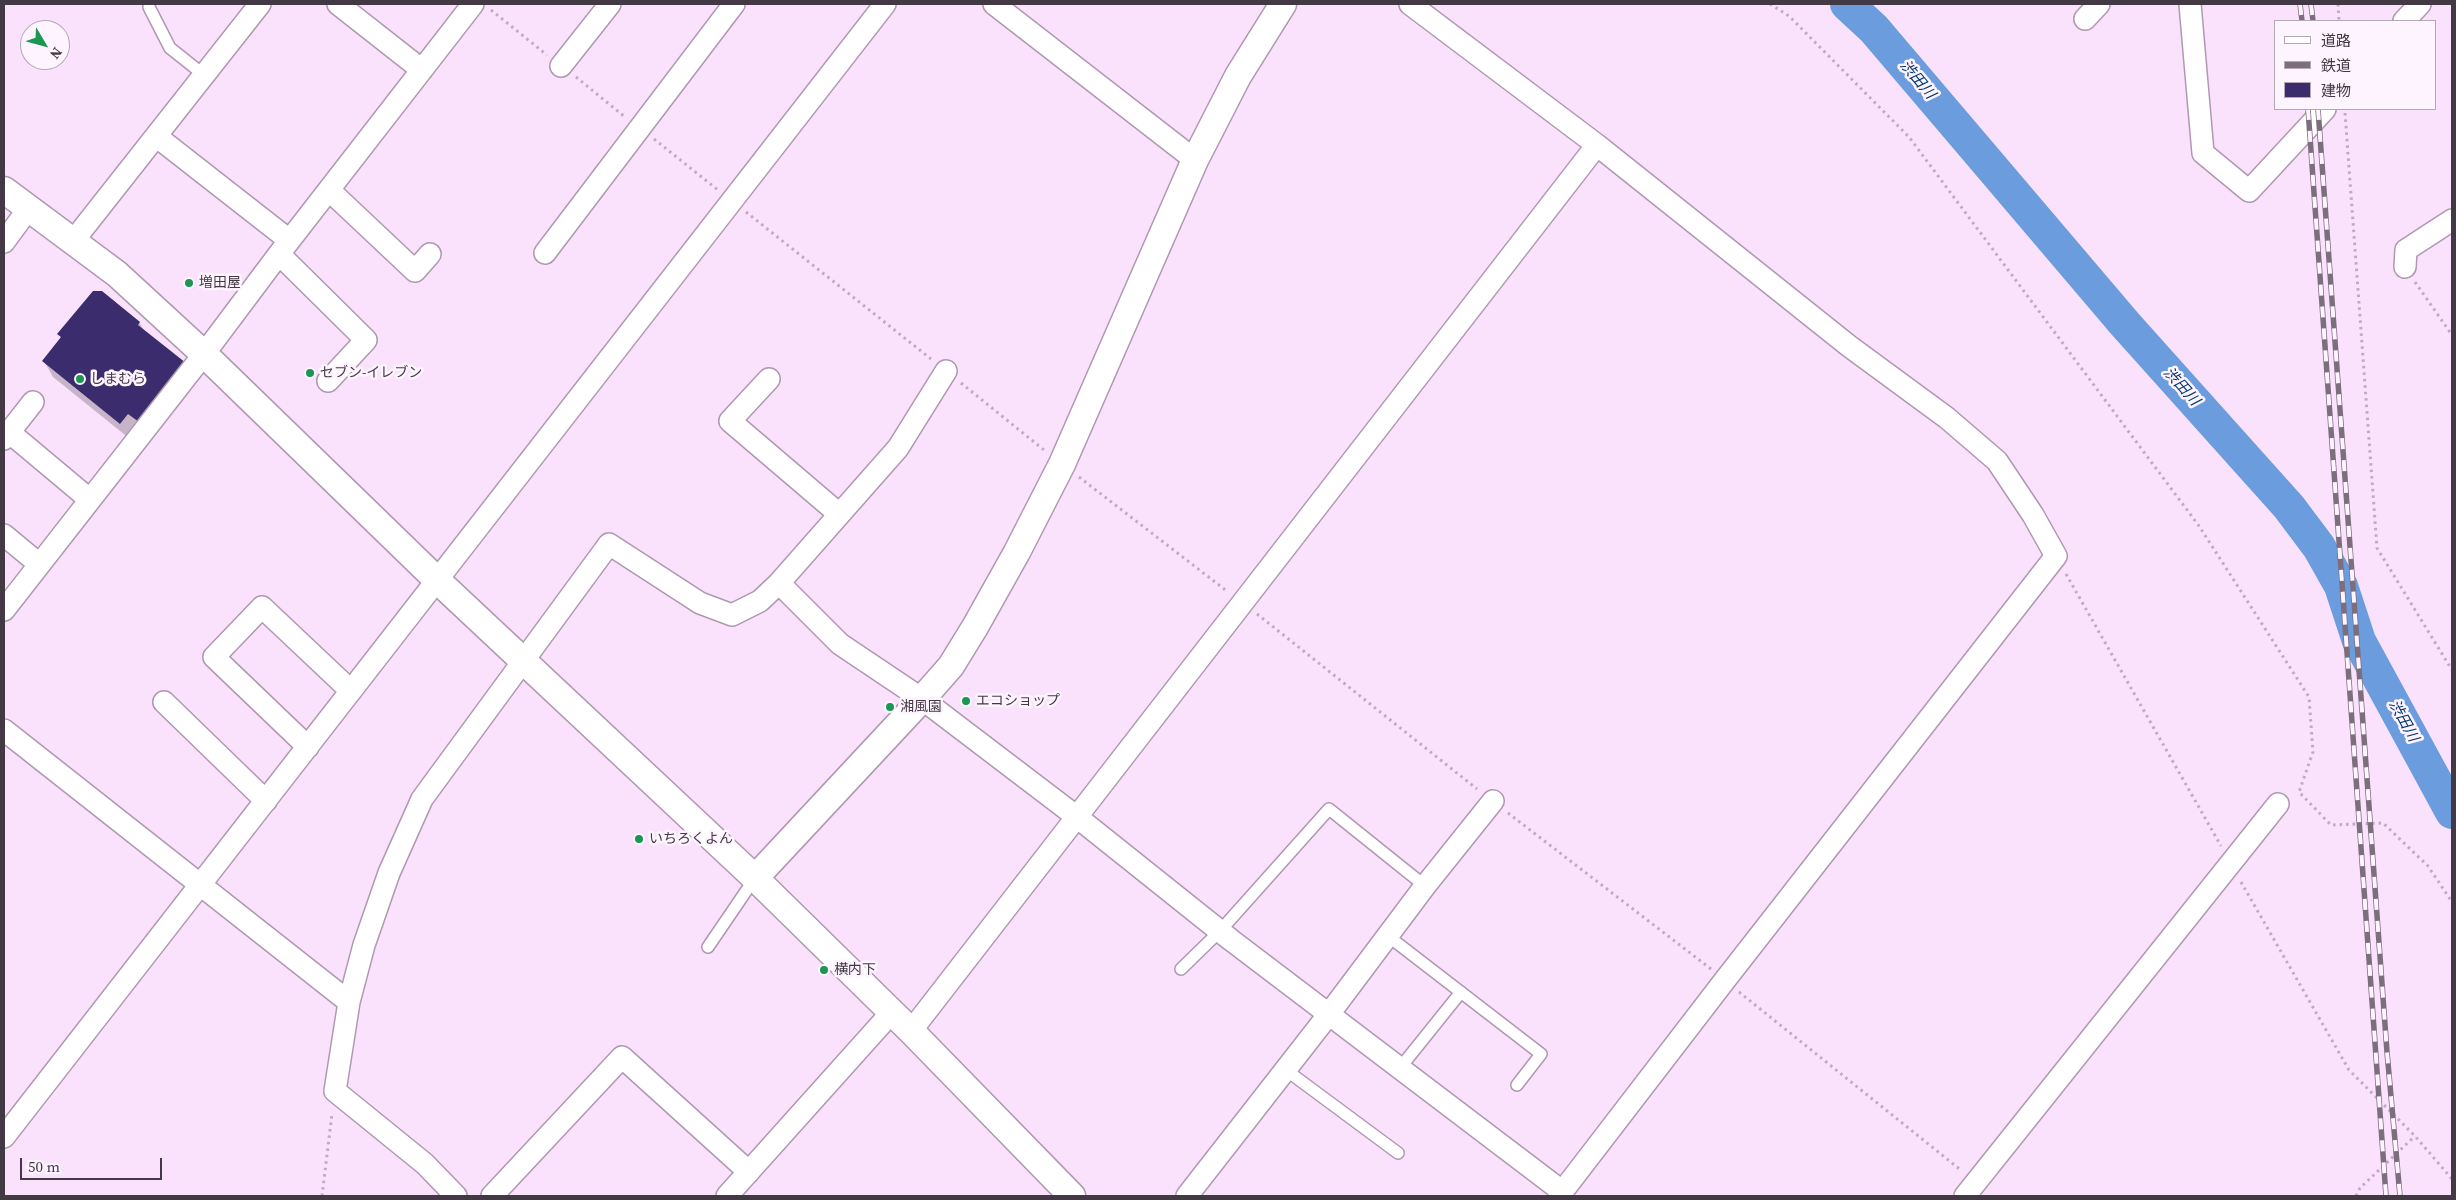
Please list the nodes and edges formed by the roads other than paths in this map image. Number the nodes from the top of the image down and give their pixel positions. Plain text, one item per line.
1 (260, 4) edge
2 (338, 4) edge
3 (473, 4) edge
4 (610, 4) edge
5 (734, 4) edge
6 (885, 4) edge
7 (994, 4) edge
8 (1283, 4) edge
9 (1410, 4) edge
10 (2190, 4) edge
11 (2420, 4) edge
12 (149, 7) dead end
13 (2405, 20) edge
14 (561, 66) dead end
15 (422, 70) junction
16 (204, 75) junction
17 (2324, 110) edge
18 (156, 136) junction
19 (1597, 146) junction
20 (1195, 160) junction
21 (4, 190) edge
22 (329, 190) junction
23 (30, 208) junction
24 (2452, 220) edge
25 (74, 240) junction
26 (4, 242) edge
27 (284, 247) junction
28 (545, 252) dead end
29 (430, 254) dead end
30 (2405, 267) road end
31 (204, 354) junction
32 (946, 371) dead end
33 (769, 379) dead end
34 (328, 381) dead end
35 (33, 402) dead end
36 (7, 435) edge
37 (89, 499) junction
38 (839, 514) junction
39 (4, 534) edge
40 (39, 564) junction
41 (437, 580) junction
42 (778, 583) junction
43 (4, 610) edge
44 (524, 662) junction
45 (352, 691) junction
46 (922, 699) junction
47 (164, 702) dead end
48 (4, 730) edge
49 (308, 747) junction
50 (266, 801) junction
51 (1493, 801) dead end
52 (2278, 804) dead end
53 (1077, 817) junction
54 (755, 878) junction
55 (200, 886) junction
56 (1425, 886) junction
57 (1220, 931) junction
58 (1388, 936) junction
59 (708, 947) dead end
60 (1181, 969) dead end
61 (1461, 992) junction
62 (349, 1002) junction
63 (892, 1012) junction
64 (1329, 1014) junction
65 (911, 1031) junction
66 (1400, 1068) junction
67 (1286, 1070) junction
68 (1517, 1085) dead end
69 (4, 1137) edge
70 (1398, 1153) dead end
71 (749, 1172) junction
72 (1561, 1194) edge
73 (456, 1196) edge
74 (492, 1196) edge
75 (727, 1196) edge
76 (1072, 1196) edge
77 (1187, 1196) edge
78 (1965, 1196) edge

1 - 16 street
2 - 15 street
3 - 15 street
4 - 14 street
5 - 28 street
6 - 41 street
7 - 20 street
8 - 20 street
9 - 19 street
10 - 17 street
11 - 13 street
12 - 16 lane
15 - 22 street
16 - 18 street
18 - 25 street
18 - 27 street
19 - 53 street
19 - 72 street
20 - 46 street
21 - 23 street
22 - 27 street
22 - 29 street
23 - 25 street
23 - 26 street
24 - 30 street
25 - 31 street
27 - 31 street
27 - 34 street
31 - 37 street
31 - 41 street
32 - 38 street
33 - 38 street
35 - 36 street
36 - 37 street
37 - 40 street
38 - 42 street
39 - 40 street
40 - 43 street
41 - 44 street
41 - 45 street
42 - 44 street
42 - 46 street
44 - 54 street
44 - 62 street
45 - 49 street
45 - 49 street
46 - 53 street
46 - 54 street
47 - 50 street
48 - 55 street
49 - 50 street
50 - 55 street
51 - 56 street
52 - 78 street
53 - 57 street
53 - 65 street
54 - 59 lane
54 - 63 street
55 - 62 street
55 - 69 street
56 - 57 lane
56 - 58 street
57 - 60 lane
57 - 64 street
58 - 61 lane
58 - 64 street
61 - 66 lane
61 - 68 lane
62 - 73 street
63 - 65 street
63 - 71 street
64 - 66 street
64 - 67 street
65 - 76 street
66 - 72 street
67 - 70 lane
67 - 77 street
71 - 74 street
71 - 75 street

